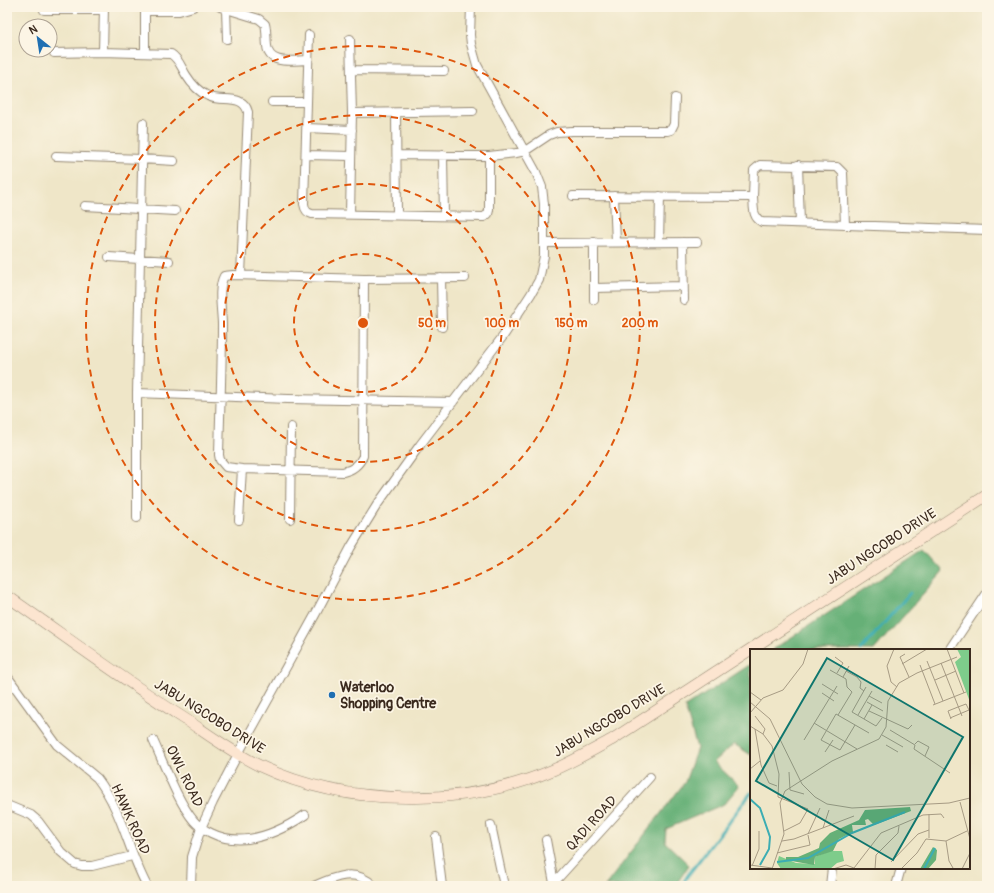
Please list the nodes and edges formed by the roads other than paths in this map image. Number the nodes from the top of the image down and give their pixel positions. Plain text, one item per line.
1 (193, 7) edge
2 (471, 7) edge
3 (223, 8) edge
4 (104, 9) edge
5 (145, 9) edge
6 (44, 10) dead end
7 (309, 35) dead end
8 (226, 39) dead end
9 (350, 39) dead end
10 (103, 52) junction
11 (58, 53) edge
12 (145, 53) junction
13 (308, 60) junction
14 (350, 70) junction
15 (444, 71) dead end
16 (674, 98) dead end
17 (272, 102) dead end
18 (307, 102) junction
19 (473, 111) dead end
20 (352, 112) junction
21 (396, 112) junction
22 (143, 123) dead end
23 (307, 128) junction
24 (352, 130) junction
25 (525, 151) junction
26 (307, 155) junction
27 (397, 155) junction
28 (443, 155) junction
29 (56, 156) dead end
30 (351, 156) junction
31 (489, 156) junction
32 (142, 159) junction
33 (174, 161) dead end
34 (798, 165) junction
35 (573, 196) dead end
36 (614, 196) junction
37 (660, 196) junction
38 (753, 197) junction
39 (85, 206) dead end
40 (141, 209) junction
41 (174, 211) dead end
42 (350, 214) junction
43 (397, 215) junction
44 (444, 216) junction
45 (800, 223) junction
46 (845, 225) junction
47 (987, 230) edge
48 (594, 242) junction
49 (616, 242) junction
50 (659, 242) junction
51 (683, 242) junction
52 (697, 242) dead end
53 (544, 243) junction
54 (109, 257) dead end
55 (140, 258) junction
56 (169, 261) dead end
57 (241, 275) junction
58 (441, 278) junction
59 (465, 278) dead end
60 (364, 279) junction
61 (683, 286) junction
62 (594, 288) junction
63 (594, 300) dead end
64 (684, 300) dead end
65 (442, 327) dead end
66 (137, 393) junction
67 (220, 396) junction
68 (364, 401) junction
69 (453, 402) junction
70 (291, 427) dead end
71 (242, 469) junction
72 (290, 470) junction
73 (987, 495) edge
74 (137, 518) dead end
75 (290, 519) dead end
76 (239, 520) dead end
77 (987, 593) edge
78 (7, 596) edge
79 (751, 649) edge
80 (950, 649) edge
81 (750, 650) edge
82 (7, 676) edge
83 (153, 740) dead end
84 (238, 754) junction
85 (650, 777) dead end
86 (7, 805) edge
87 (305, 815) dead end
88 (491, 825) dead end
89 (201, 828) junction
90 (436, 837) dead end
91 (546, 840) dead end
92 (132, 856) junction
93 (832, 869) edge
94 (901, 869) edge
95 (553, 884) edge
96 (146, 886) edge
97 (191, 886) edge
98 (314, 886) edge
99 (374, 886) edge
100 (442, 886) edge
101 (504, 886) edge
102 (830, 886) edge
103 (896, 886) edge

1 - 5 street
2 - 25 street
3 - 8 street
3 - 13 street
4 - 6 street
4 - 10 street
5 - 12 street
7 - 13 street
9 - 14 street
10 - 11 street
10 - 12 street
12 - 57 street
13 - 18 street
14 - 15 street
14 - 20 street
16 - 25 street
17 - 18 street
18 - 23 street
19 - 21 street
20 - 21 street
20 - 24 street
21 - 27 street
22 - 32 street
23 - 24 street
23 - 26 street
24 - 30 street
25 - 31 street
25 - 53 street
26 - 30 street
26 - 42 street
27 - 28 street
27 - 43 street
28 - 31 street
28 - 44 street
29 - 32 street
30 - 42 street
31 - 44 street
32 - 33 street
32 - 40 street
34 - 38 street
34 - 45 street
34 - 46 street
35 - 36 street
36 - 37 street
36 - 49 street
37 - 38 street
37 - 50 street
38 - 45 street
39 - 40 street
40 - 41 street
40 - 55 street
42 - 43 street
43 - 44 street
45 - 46 street
46 - 47 street
48 - 49 street
48 - 53 street
48 - 62 street
49 - 50 street
50 - 51 street
51 - 52 street
51 - 61 street
53 - 69 street
54 - 55 street
55 - 56 street
55 - 66 street
57 - 60 street
57 - 67 street
58 - 59 street
58 - 60 street
58 - 65 street
60 - 68 street
61 - 62 street
61 - 64 street
62 - 63 street
66 - 67 street
66 - 74 street
67 - 68 street
67 - 71 street
68 - 69 street
68 - 72 street
69 - 84 street
70 - 72 street
71 - 72 street
71 - 76 street
72 - 75 street
73 - 79 main road, JABU NGCOBO DRIVE
77 - 80 street
78 - 84 main road, JABU NGCOBO DRIVE
81 - 84 main road, JABU NGCOBO DRIVE
82 - 92 street, HAWK ROAD
83 - 89 street, OWL ROAD
84 - 89 street
85 - 95 street, QADI ROAD
86 - 92 street
87 - 89 street, OWL ROAD
88 - 101 street
89 - 97 street
90 - 100 street
91 - 95 street
92 - 96 street, HAWK ROAD
93 - 102 street
94 - 103 street
98 - 99 street

